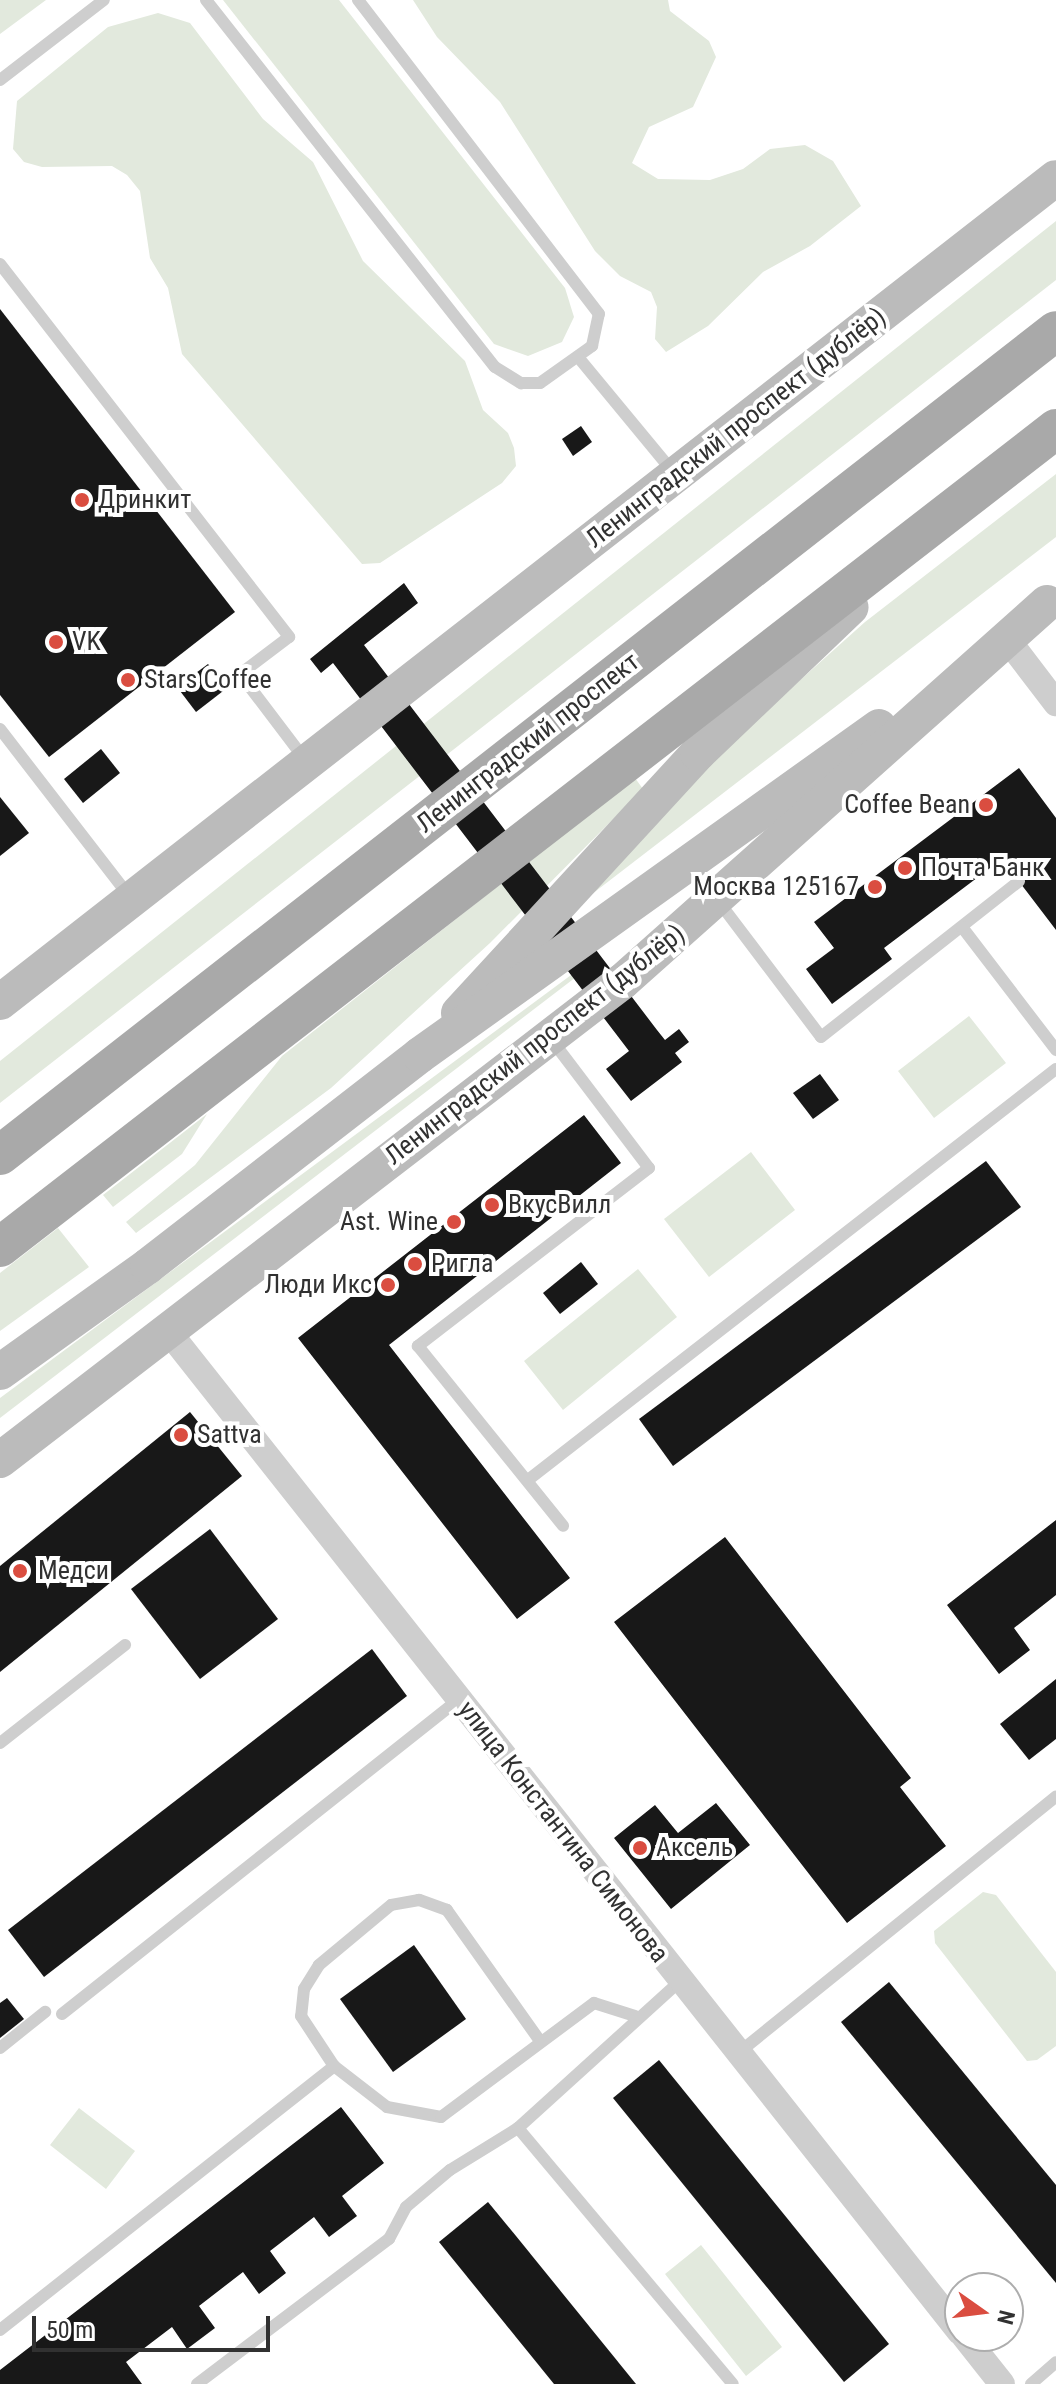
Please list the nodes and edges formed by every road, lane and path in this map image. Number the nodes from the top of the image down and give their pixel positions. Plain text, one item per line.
1 (104, 0) edge
2 (206, 0) edge
3 (358, 0) edge
4 (0, 80) edge
5 (1056, 178) edge
6 (0, 264) edge
7 (1056, 331) edge
8 (578, 357) junction
9 (1056, 429) edge
10 (676, 476) junction
11 (960, 503) junction
12 (1051, 600) edge
13 (1007, 639) junction
14 (1056, 703) edge
15 (0, 729) edge
16 (307, 763) junction
17 (1019, 881) dead end
18 (717, 899) junction
19 (133, 901) junction
20 (962, 927) junction
21 (0, 1002) edge
22 (0, 1024) edge
23 (549, 1037) junction
24 (1056, 1050) edge
25 (420, 1055) junction
26 (1056, 1069) edge
27 (0, 1155) edge
28 (0, 1247) edge
29 (168, 1331) junction
30 (0, 1372) edge
31 (0, 1460) edge
32 (528, 1480) junction
33 (563, 1526) dead end
34 (125, 1645) dead end
35 (458, 1700) junction
36 (0, 1743) edge
37 (1056, 1797) edge
38 (680, 1981) junction
39 (45, 2012) dead end
40 (62, 2014) dead end
41 (635, 2016) junction
42 (540, 2041) junction
43 (0, 2048) edge
44 (737, 2054) junction
45 (334, 2066) junction
46 (518, 2128) junction
47 (944, 2312) edge
48 (0, 2330) edge
49 (976, 2352) edge
50 (1056, 2362) edge
51 (197, 2384) edge
52 (733, 2384) edge
53 (1002, 2384) edge
54 (1031, 2384) edge

1 - 4 lane
2 - 8 lane
3 - 8 lane
5 - 10 main road, Ленинградский проспект (дублёр)
6 - 16 lane
7 - 27 main road, Ленинградский проспект
8 - 10 lane
9 - 11 main road
10 - 16 main road, Ленинградский проспект (дублёр)
11 - 25 main road
11 - 28 main road
12 - 13 main road, Ленинградский проспект (дублёр)
12 - 25 main road, Ленинградский проспект (дублёр)
13 - 14 street
13 - 18 main road, Ленинградский проспект (дублёр)
15 - 19 lane
16 - 19 main road, Ленинградский проспект (дублёр)
17 - 20 lane
18 - 20 lane
18 - 23 main road, Ленинградский проспект (дублёр)
19 - 21 main road, Ленинградский проспект (дублёр)
19 - 22 main road
20 - 24 lane
23 - 29 main road, Ленинградский проспект (дублёр)
23 - 32 lane
25 - 30 main road, Ленинградский проспект (дублёр)
26 - 32 lane
29 - 31 main road, Ленинградский проспект (дублёр)
29 - 35 street, улица Константина Симонова
32 - 33 lane
34 - 36 lane
35 - 38 street, улица Константина Симонова
35 - 40 lane
37 - 44 lane
38 - 41 lane
38 - 44 street, улица Константина Симонова
39 - 43 lane
41 - 42 lane
41 - 46 lane
42 - 45 lane
42 - 45 lane
44 - 47 street, улица Константина Симонова
45 - 48 lane
46 - 51 lane
46 - 52 lane
49 - 53 street, улица Константина Симонова
50 - 54 lane

